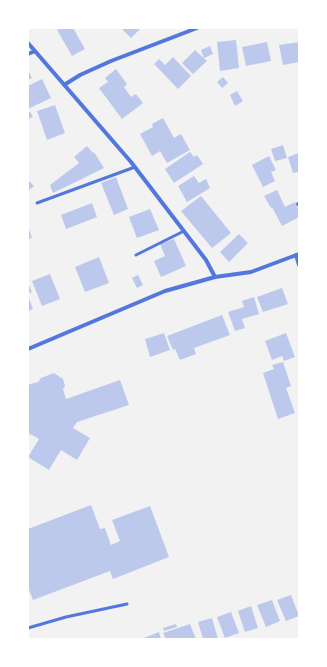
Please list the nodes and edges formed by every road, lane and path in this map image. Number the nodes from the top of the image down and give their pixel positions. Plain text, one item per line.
1 (197, 28) edge
2 (28, 43) edge
3 (35, 51) junction
4 (28, 54) edge
5 (64, 84) junction
6 (135, 167) junction
7 (37, 203) dead end
8 (184, 231) junction
9 (136, 255) dead end
10 (298, 255) edge
11 (299, 266) edge
12 (214, 277) junction
13 (28, 349) edge
14 (127, 604) dead end
15 (28, 628) edge

1 - 5 street
2 - 3 street
3 - 4 street
3 - 5 street
5 - 6 street
6 - 7 lane
6 - 8 street
8 - 9 lane
8 - 12 street
10 - 11 street
10 - 12 street
12 - 13 street
14 - 15 lane

